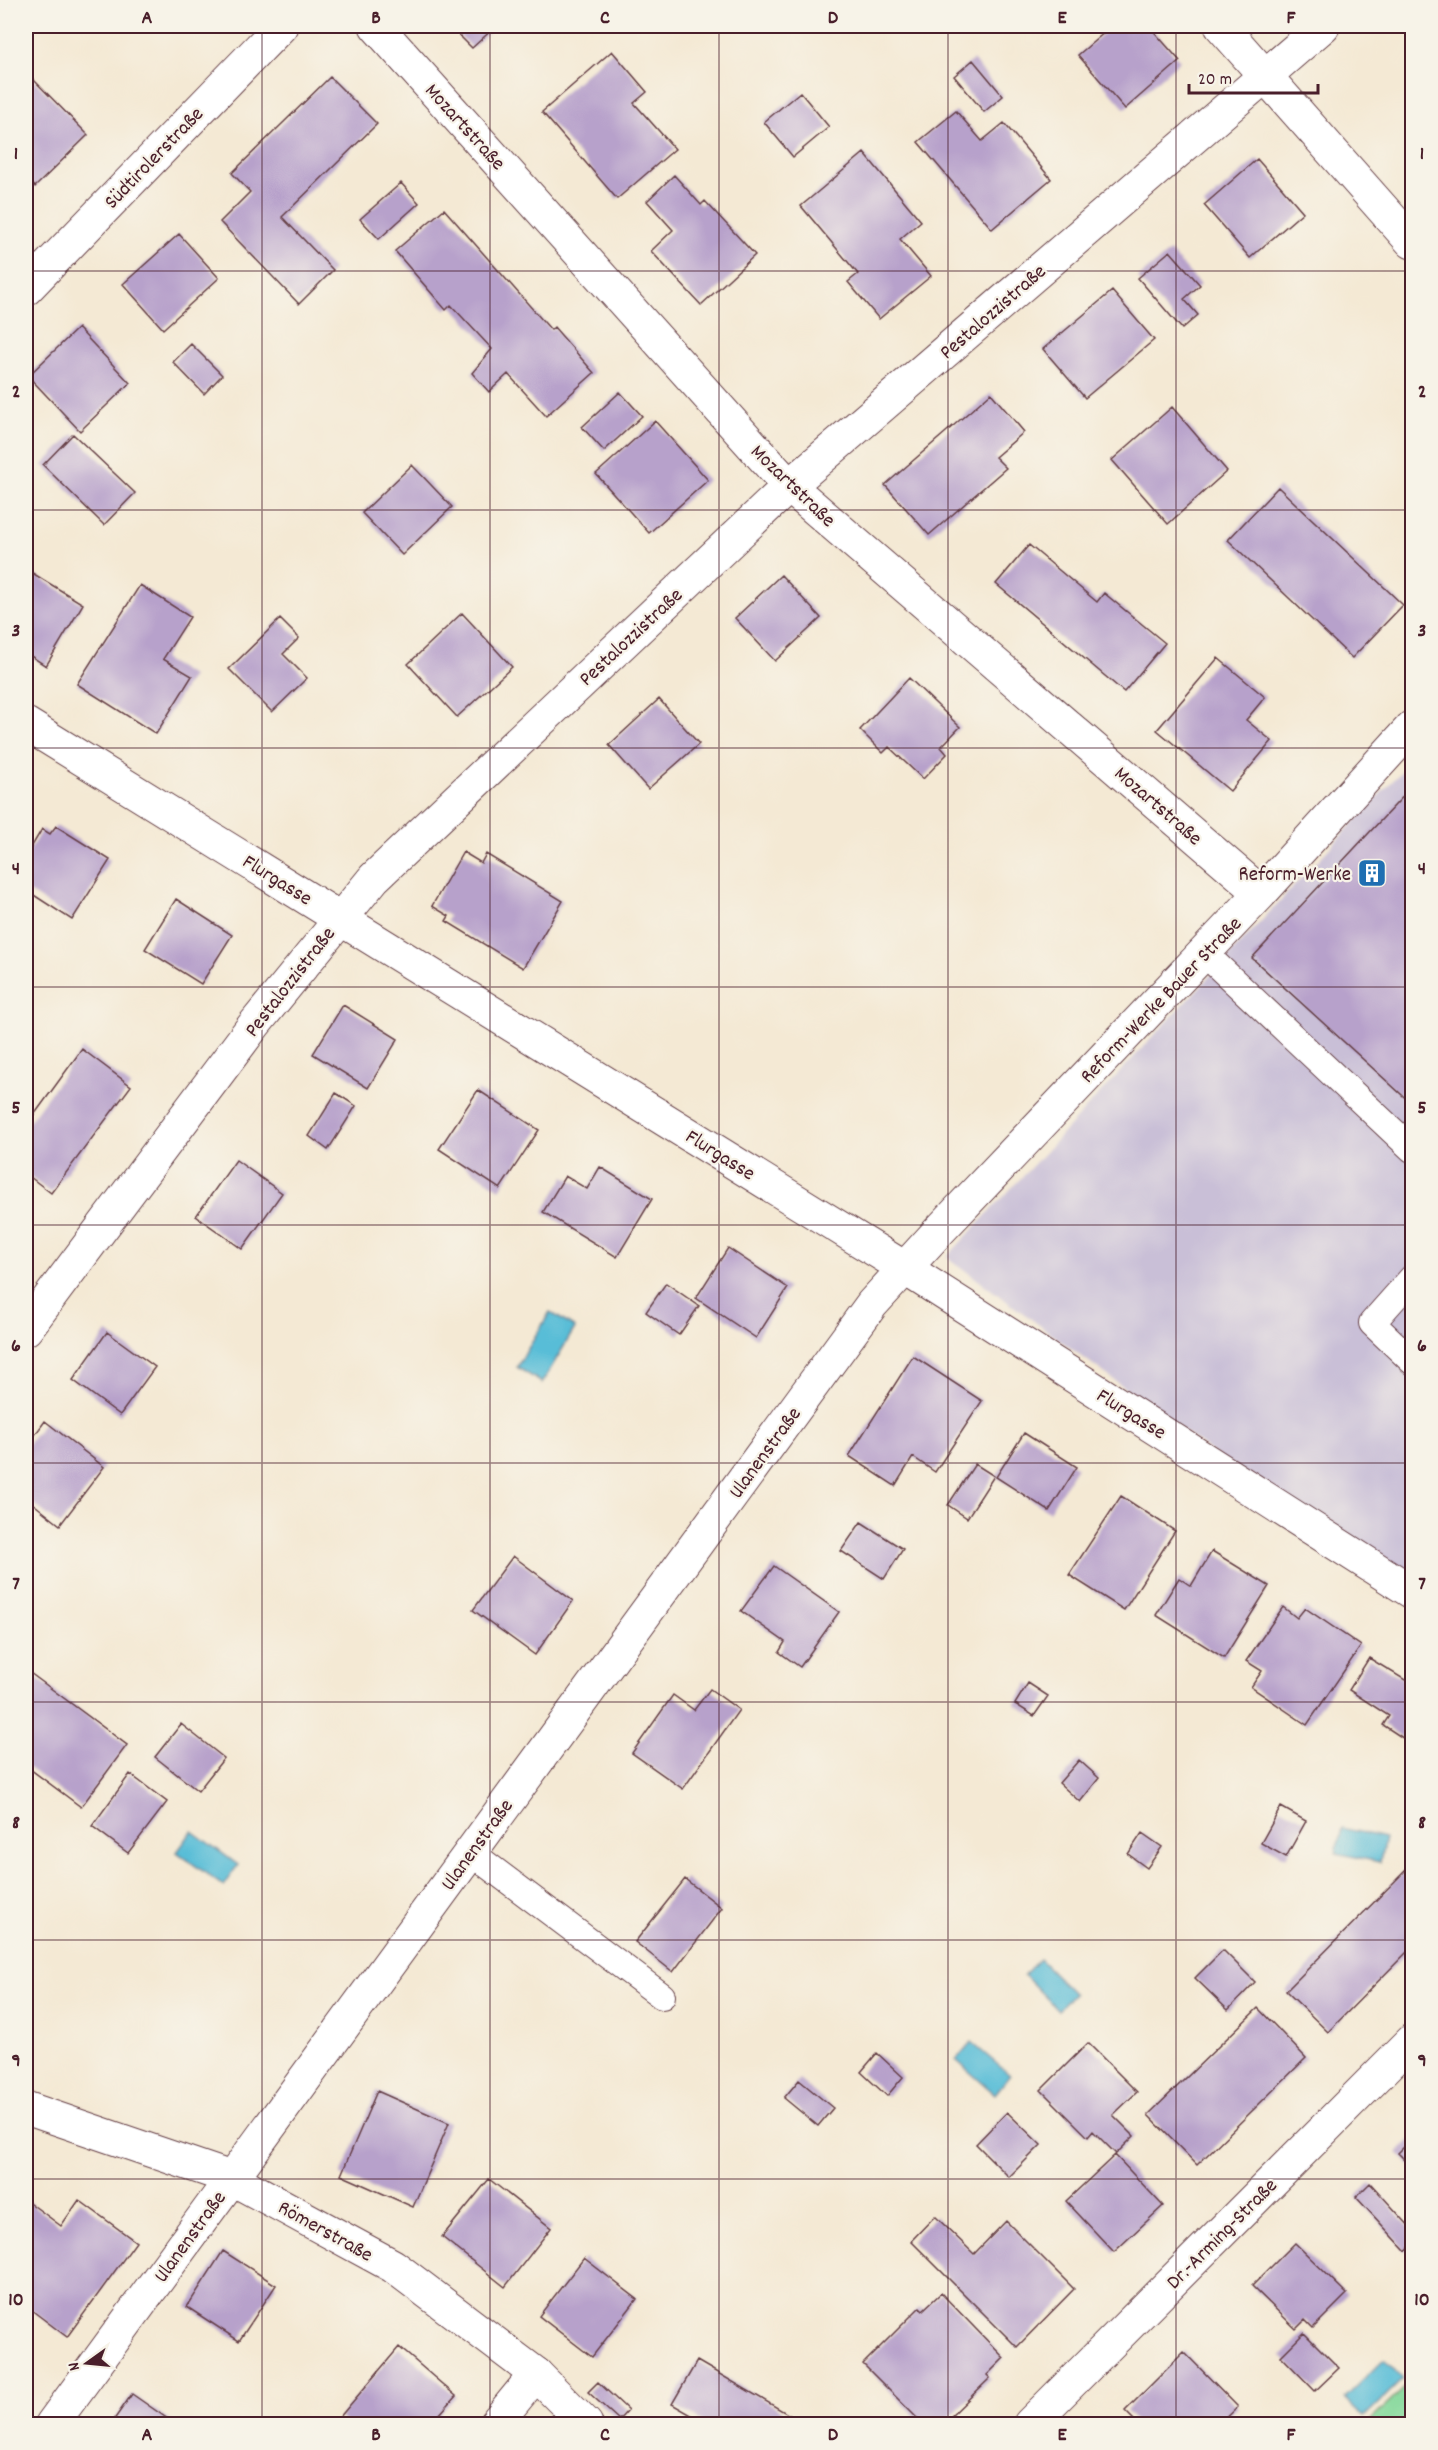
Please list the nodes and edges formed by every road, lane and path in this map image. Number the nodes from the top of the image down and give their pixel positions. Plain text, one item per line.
1 (282, 26) edge
2 (376, 26) edge
3 (1221, 26) edge
4 (1323, 26) edge
5 (1266, 75) junction
6 (1413, 242) edge
7 (26, 290) edge
8 (789, 486) junction
9 (26, 724) edge
10 (1413, 727) edge
11 (1261, 893) junction
12 (340, 917) junction
13 (1204, 953) junction
14 (1413, 1149) edge
15 (906, 1269) junction
16 (1413, 1278) edge
17 (26, 1329) edge
18 (1413, 1360) edge
19 (1413, 1592) edge
20 (470, 1852) junction
21 (662, 1996) dead end
22 (1413, 2041) edge
23 (26, 2108) edge
24 (231, 2178) junction
25 (536, 2374) junction
26 (52, 2424) edge
27 (495, 2424) edge
28 (586, 2424) edge
29 (1030, 2424) edge

1 - 7 street, Südtirolerstraße
2 - 8 street, Mozartstraße
3 - 5 street
4 - 5 street, Pestalozzistraße
5 - 6 street
5 - 8 street, Pestalozzistraße
8 - 11 street, Mozartstraße
8 - 12 street, Pestalozzistraße
9 - 12 street, Flurgasse
10 - 11 street, Reform-Werke Bauer Straße
11 - 13 street, Reform-Werke Bauer Straße
12 - 15 street, Flurgasse
12 - 17 street, Pestalozzistraße
13 - 14 lane
13 - 15 street, Reform-Werke Bauer Straße
15 - 19 street, Flurgasse
15 - 20 street, Ulanenstraße
16 - 18 lane
20 - 21 lane
20 - 24 street, Ulanenstraße
22 - 29 street, Dr.-Arming-Straße
23 - 24 street, Römerstraße
24 - 25 street, Römerstraße
24 - 26 street, Ulanenstraße
25 - 27 street
25 - 28 street, Römerstraße

